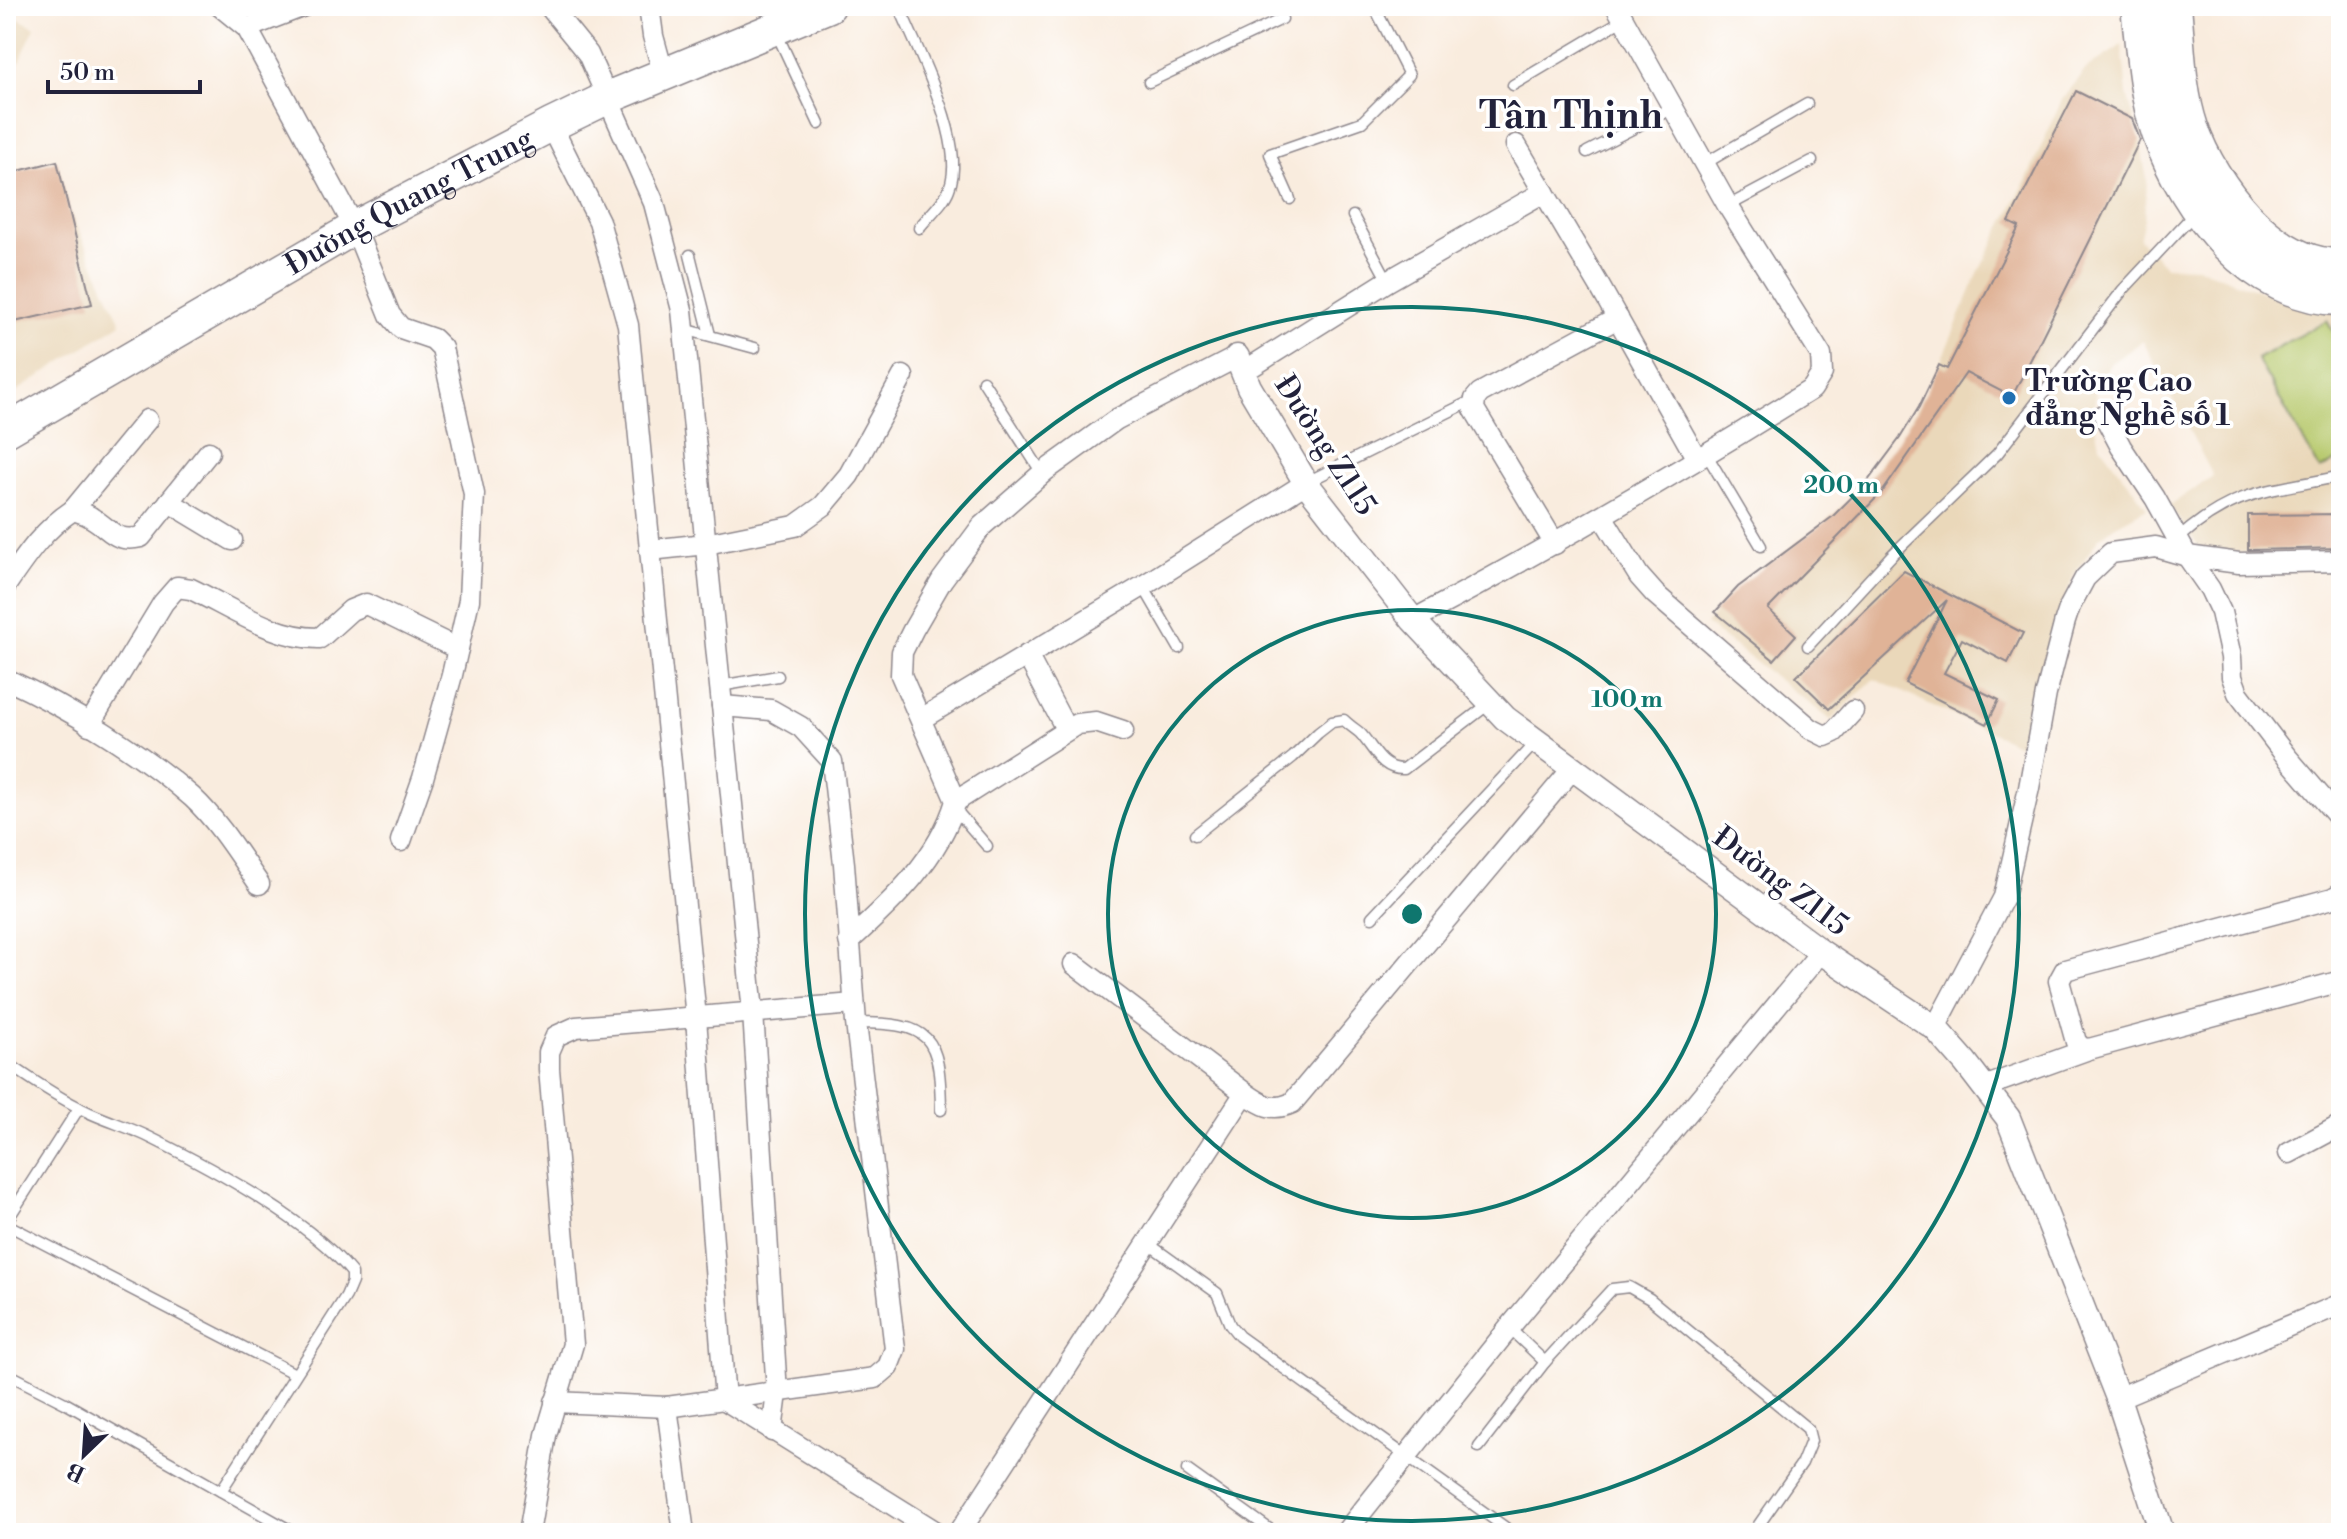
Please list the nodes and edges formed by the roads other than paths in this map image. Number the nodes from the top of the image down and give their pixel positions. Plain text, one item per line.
1 (220, 6) edge
2 (304, 6) edge
3 (549, 6) edge
4 (649, 6) edge
5 (829, 6) edge
6 (899, 6) edge
7 (1374, 6) edge
8 (2139, 6) edge
9 (2173, 6) edge
10 (264, 13) edge
11 (1620, 13) edge
12 (1282, 19) dead end
13 (247, 28) junction
14 (775, 29) junction
15 (664, 76) junction
16 (1149, 82) dead end
17 (1513, 85) dead end
18 (607, 98) junction
19 (1807, 104) dead end
20 (1673, 108) junction
21 (819, 124) dead end
22 (551, 125) junction
23 (1516, 145) dead end
24 (1587, 152) dead end
25 (1812, 161) dead end
26 (1704, 164) junction
27 (1544, 192) junction
28 (1290, 199) dead end
29 (1728, 206) junction
30 (2199, 209) junction
31 (1353, 216) dead end
32 (355, 228) junction
33 (919, 228) dead end
34 (690, 255) dead end
35 (2341, 267) edge
36 (1388, 281) junction
37 (2341, 297) edge
38 (1618, 318) junction
39 (684, 329) junction
40 (710, 335) junction
41 (755, 348) dead end
42 (1240, 365) junction
43 (903, 376) dead end
44 (983, 381) dead end
45 (1475, 399) junction
46 (2104, 415) dead end
47 (147, 420) dead end
48 (6, 431) edge
49 (209, 452) dead end
50 (1702, 457) junction
51 (1042, 473) junction
52 (2341, 476) edge
53 (1306, 483) junction
54 (169, 502) junction
55 (73, 510) junction
56 (1602, 516) junction
57 (232, 540) dead end
58 (706, 544) junction
59 (1555, 544) junction
60 (1761, 546) dead end
61 (2182, 548) junction
62 (650, 550) junction
63 (2341, 561) edge
64 (6, 585) edge
65 (1143, 586) junction
66 (1413, 620) junction
67 (1808, 646) dead end
68 (1179, 648) dead end
69 (458, 649) junction
70 (1027, 655) junction
71 (778, 676) dead end
72 (6, 679) edge
73 (721, 696) junction
74 (1490, 703) junction
75 (1853, 711) dead end
76 (921, 719) junction
77 (89, 725) junction
78 (1066, 729) junction
79 (1123, 731) dead end
80 (1536, 742) junction
81 (1574, 767) junction
82 (955, 804) junction
83 (2341, 820) edge
84 (1195, 835) dead end
85 (401, 841) dead end
86 (987, 846) dead end
87 (259, 884) dead end
88 (2341, 893) edge
89 (1372, 917) dead end
90 (849, 941) junction
91 (1821, 952) junction
92 (1074, 964) dead end
93 (2341, 981) edge
94 (753, 1012) junction
95 (855, 1013) junction
96 (696, 1018) junction
97 (1935, 1028) junction
98 (2089, 1049) junction
99 (6, 1062) edge
100 (1984, 1087) junction
101 (1245, 1093) junction
102 (79, 1108) junction
103 (941, 1110) dead end
104 (2341, 1125) edge
105 (2289, 1153) dead end
106 (6, 1223) edge
107 (1146, 1242) junction
108 (2341, 1304) edge
109 (1509, 1328) junction
110 (1545, 1362) junction
111 (6, 1373) edge
112 (295, 1374) junction
113 (777, 1393) junction
114 (2118, 1398) junction
115 (725, 1400) junction
116 (555, 1402) junction
117 (667, 1407) junction
118 (772, 1431) junction
119 (1479, 1447) dead end
120 (1407, 1456) junction
121 (1187, 1470) dead end
122 (221, 1491) junction
123 (295, 1533) edge
124 (529, 1533) edge
125 (684, 1533) edge
126 (938, 1533) edge
127 (959, 1533) edge
128 (1275, 1533) edge
129 (1345, 1533) edge
130 (1513, 1533) edge
131 (1753, 1533) edge
132 (2162, 1533) edge

1 - 13 street
2 - 10 street
3 - 18 street
4 - 15 street
5 - 14 main road, Đường Quang Trung
6 - 33 lane
7 - 28 lane
8 - 30 highway
9 - 35 highway
10 - 13 street
11 - 17 lane
11 - 20 street
12 - 16 lane
13 - 32 street
14 - 15 main road, Đường Quang Trung
14 - 21 lane
15 - 18 main road, Đường Quang Trung
18 - 22 main road, Đường Quang Trung
18 - 39 street
19 - 26 lane
20 - 24 lane
20 - 26 street
22 - 32 main road, Đường Quang Trung
22 - 62 street
23 - 27 street
25 - 29 lane
26 - 29 street
27 - 36 street
27 - 38 street
29 - 50 street
30 - 37 highway
30 - 67 lane
31 - 36 lane
32 - 48 main road, Đường Quang Trung
32 - 69 street
34 - 40 lane
36 - 42 street
38 - 45 street
38 - 50 street
39 - 40 lane
39 - 58 street
40 - 41 lane
42 - 51 street
42 - 53 street, Đường Z115
43 - 58 street
44 - 51 lane
45 - 53 lane
45 - 59 street
46 - 61 street
47 - 55 street
49 - 54 street
50 - 56 street
50 - 60 lane
51 - 76 street
52 - 61 lane
53 - 65 street
53 - 66 street, Đường Z115
54 - 55 street
54 - 57 street
55 - 64 street
56 - 59 street
56 - 75 street
58 - 62 street
58 - 73 street
59 - 66 street
61 - 63 street
61 - 83 street
61 - 97 street
62 - 96 street
65 - 68 lane
65 - 70 street
66 - 74 street, Đường Z115
69 - 77 street
69 - 85 street
70 - 76 street
70 - 78 street
71 - 73 lane
72 - 77 street
73 - 90 street
73 - 94 street
74 - 80 street, Đường Z115
74 - 84 lane
76 - 82 street
77 - 87 street
78 - 79 street
78 - 82 street
80 - 81 street, Đường Z115
80 - 89 lane
81 - 91 street, Đường Z115
81 - 101 street
82 - 86 lane
82 - 90 street
88 - 98 street
90 - 95 street
91 - 97 street, Đường Z115
91 - 109 street
92 - 101 street
93 - 98 street
94 - 95 street
94 - 96 street
94 - 113 street
95 - 103 lane
95 - 113 street
96 - 115 street
96 - 116 street
97 - 100 street, Đường Z115
98 - 100 street
99 - 102 lane
100 - 114 street, Đường Z115
101 - 107 street
102 - 106 lane
102 - 112 lane
104 - 105 street
106 - 112 lane
107 - 120 lane
107 - 127 street
108 - 114 street
109 - 110 lane
109 - 120 street
110 - 119 lane
110 - 131 lane
111 - 122 lane
112 - 122 lane
113 - 115 street
113 - 118 street
114 - 132 street, Đường Z115
115 - 117 street
115 - 118 street
116 - 117 street
116 - 124 street
117 - 125 street
118 - 126 street
120 - 129 street
120 - 130 lane
121 - 128 lane
122 - 123 lane

